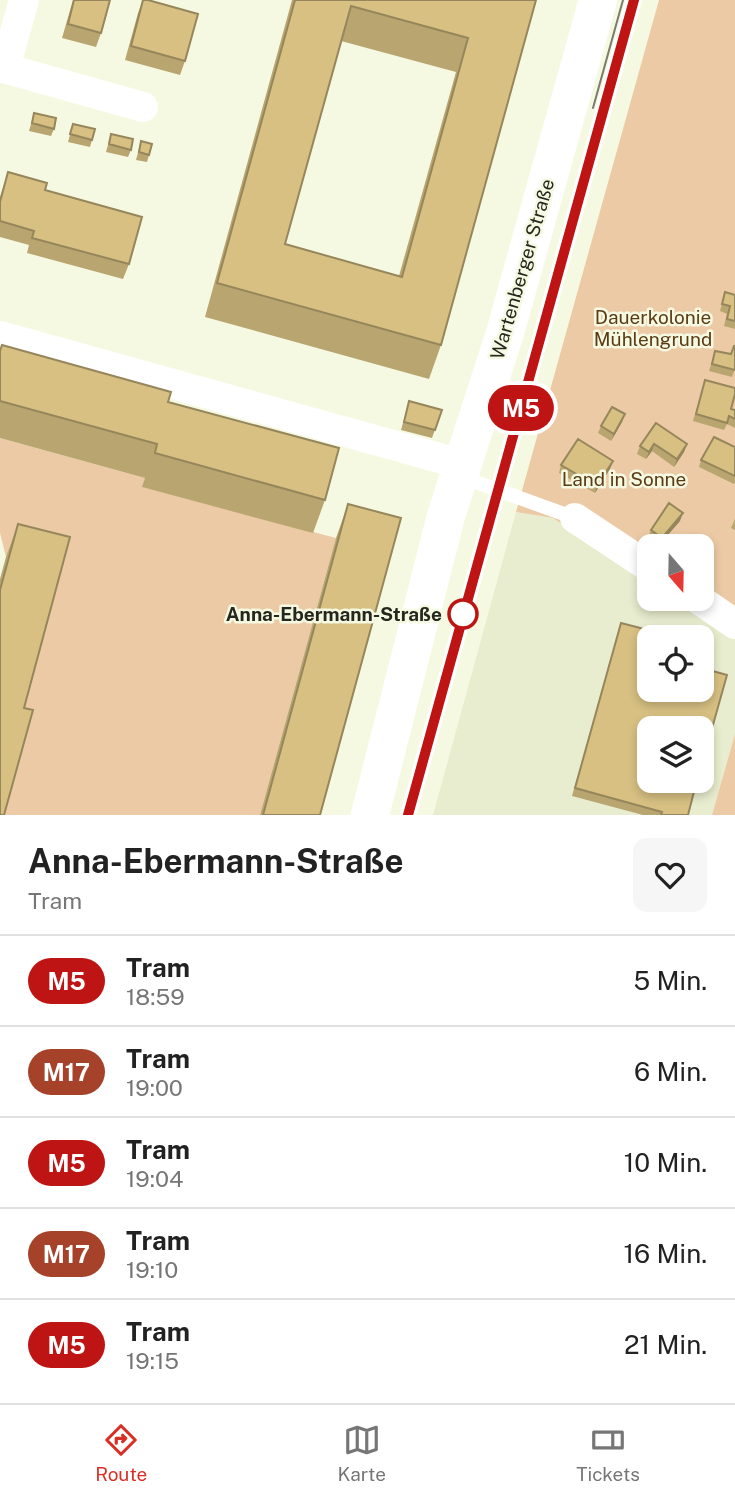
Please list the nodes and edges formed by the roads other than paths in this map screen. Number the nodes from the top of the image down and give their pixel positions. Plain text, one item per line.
1 (24, 0) edge
2 (590, 2) edge
3 (3, 67) edge
4 (143, 107) dead end
5 (0, 336) edge
6 (459, 470) junction
7 (575, 518) joint
8 (637, 559) edge
9 (714, 610) edge
10 (735, 624) edge
11 (370, 815) edge

1 - 3 street
2 - 6 street, Wartenberger Straße
3 - 4 street
5 - 6 street
6 - 7 lane
6 - 11 street, Wartenberger Straße
7 - 8 street
9 - 10 street

